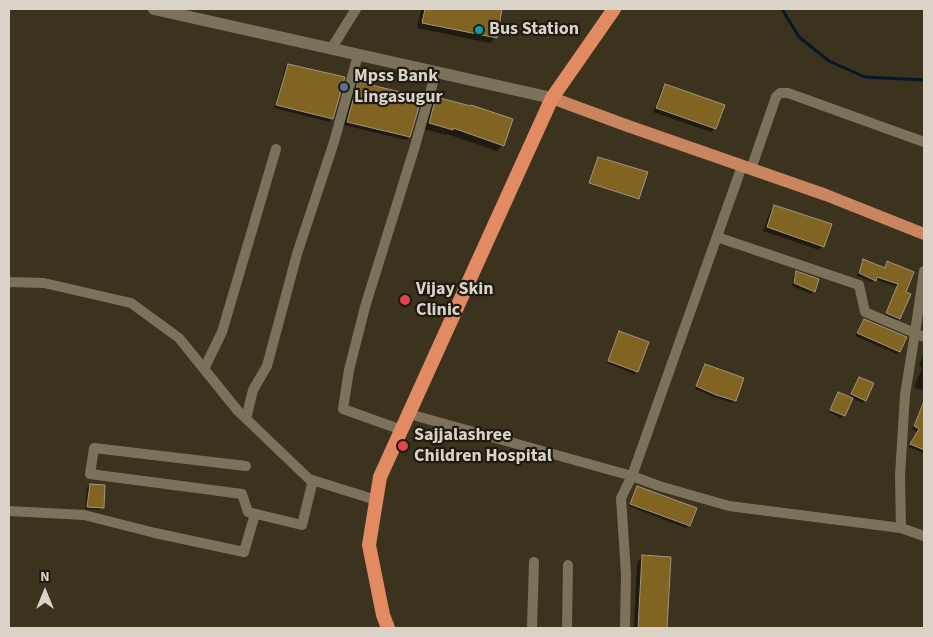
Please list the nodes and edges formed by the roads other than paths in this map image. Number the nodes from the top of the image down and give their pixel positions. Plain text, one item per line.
1 (154, 9) edge
2 (356, 9) edge
3 (614, 9) edge
4 (172, 11) edge
5 (331, 49) junction
6 (358, 55) junction
7 (436, 72) junction
8 (552, 98) junction
9 (924, 142) edge
10 (276, 149) dead end
11 (747, 167) junction
12 (924, 234) edge
13 (717, 237) junction
14 (924, 271) edge
15 (9, 282) edge
16 (919, 335) edge
17 (204, 369) junction
18 (409, 414) junction
19 (246, 419) junction
20 (402, 430) junction
21 (246, 466) dead end
22 (632, 476) junction
23 (314, 480) junction
24 (376, 500) junction
25 (9, 511) edge
26 (255, 514) junction
27 (901, 528) junction
28 (924, 536) edge
29 (534, 562) dead end
30 (568, 565) dead end
31 (388, 628) edge
32 (532, 628) edge
33 (567, 628) edge
34 (625, 628) edge

1 - 4 street
2 - 5 street
3 - 8 highway
4 - 5 street
5 - 6 street
6 - 7 street
6 - 19 street
7 - 8 street
7 - 20 street
8 - 11 main road
8 - 18 highway
9 - 11 street
10 - 17 street
11 - 12 main road
11 - 13 street
13 - 16 street
13 - 22 street
14 - 16 street
15 - 17 street
16 - 27 street
17 - 19 street
18 - 20 highway
18 - 22 street
19 - 23 street
20 - 24 highway
21 - 26 street
22 - 27 street
22 - 34 street
23 - 24 street
23 - 26 street
24 - 31 highway
25 - 26 street
27 - 28 street
29 - 32 street
30 - 33 street

